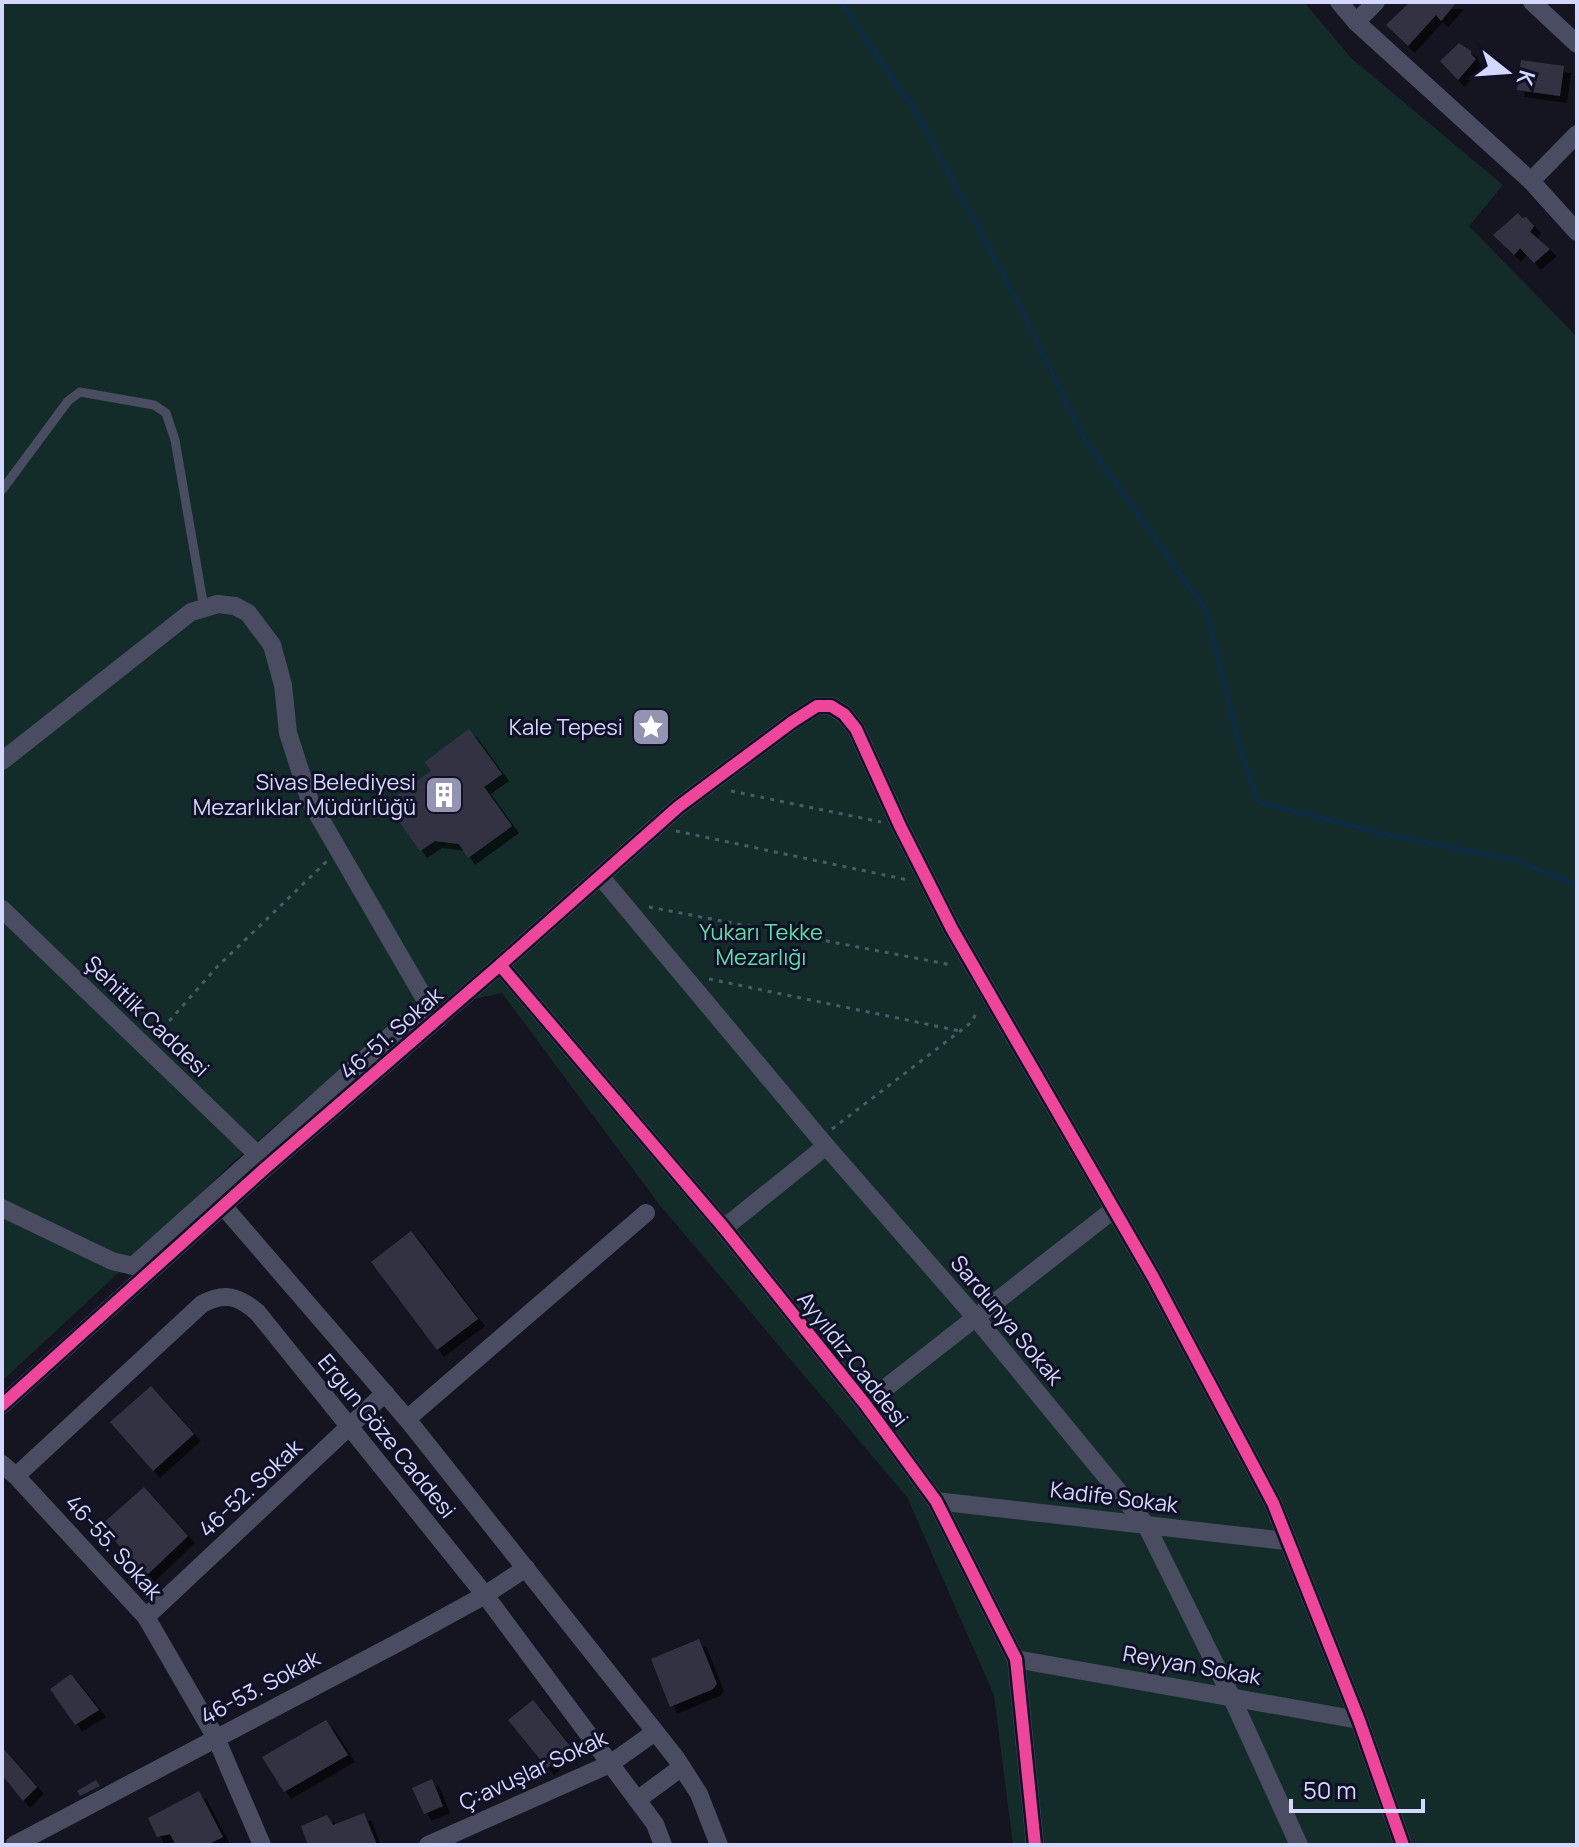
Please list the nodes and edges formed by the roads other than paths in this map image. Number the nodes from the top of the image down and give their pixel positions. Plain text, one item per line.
1 (1339, 2) edge
2 (1376, 2) edge
3 (1532, 2) edge
4 (1356, 22) junction
5 (1577, 44) edge
6 (1577, 134) edge
7 (1531, 181) junction
8 (1577, 232) edge
9 (2, 490) edge
10 (204, 608) junction
11 (2, 761) edge
12 (600, 876) junction
13 (2, 909) edge
14 (500, 965) junction
15 (437, 1020) junction
16 (823, 1142) junction
17 (259, 1156) junction
18 (224, 1207) junction
19 (2, 1208) edge
20 (1113, 1210) junction
21 (646, 1213) dead end
22 (724, 1228) junction
23 (976, 1318) junction
24 (385, 1393) junction
25 (865, 1404) junction
26 (2, 1405) edge
27 (407, 1419) junction
28 (350, 1428) junction
29 (9, 1470) edge
30 (936, 1501) junction
31 (1146, 1525) junction
32 (1286, 1541) junction
33 (526, 1568) junction
34 (485, 1595) junction
35 (146, 1617) junction
36 (1016, 1659) junction
37 (1231, 1696) junction
38 (1359, 1720) junction
39 (655, 1732) junction
40 (216, 1738) junction
41 (610, 1764) junction
42 (682, 1767) junction
43 (637, 1800) junction
44 (14, 1845) edge
45 (262, 1845) edge
46 (428, 1845) edge
47 (663, 1845) edge
48 (719, 1845) edge
49 (1035, 1845) edge
50 (1299, 1845) edge
51 (1403, 1845) edge

1 - 4 street
2 - 4 street
3 - 5 street
4 - 7 street
6 - 7 street
7 - 8 street
9 - 10 lane
10 - 11 street
10 - 15 street
12 - 14 street, 46-51. Sokak
12 - 16 street, Sardunya Sokak
12 - 20 street, 46-51. Sokak
13 - 17 street, Şehitlik Caddesi
14 - 15 street, 46-51. Sokak
14 - 22 street, Ayyıldız Caddesi
15 - 17 street, 46-51. Sokak
15 - 18 street, 46-51. Sokak
16 - 22 street
16 - 23 street, Sardunya Sokak
17 - 19 street, 46-51. Sokak
18 - 24 street, Ergun Göze Caddesi
18 - 26 street, 46-51. Sokak
20 - 23 street
20 - 32 street
21 - 27 street
22 - 25 street, Ayyıldız Caddesi
23 - 25 street
23 - 31 street, Sardunya Sokak
24 - 27 street, Ergun Göze Caddesi
24 - 28 street, 46-52. Sokak
25 - 30 street, Ayyıldız Caddesi
27 - 33 street, Ergun Göze Caddesi
28 - 29 street, Ergun Göze Caddesi
28 - 34 street, Ergun Göze Caddesi
28 - 35 street, 46-52. Sokak
29 - 35 street, 46-55. Sokak
30 - 31 street, Kadife Sokak
30 - 36 street, Ayyıldız Caddesi
31 - 32 street, Kadife Sokak
31 - 37 street, Sardunya Sokak
32 - 38 street
33 - 34 street, 46-53. Sokak
33 - 39 street, Ergun Göze Caddesi
34 - 40 street, 46-53. Sokak
34 - 41 street, Ergun Göze Caddesi
35 - 40 street, 46-55. Sokak
36 - 37 street, Reyyan Sokak
36 - 49 street, Ayyıldız Caddesi
37 - 38 street, Reyyan Sokak
37 - 50 street, Sardunya Sokak
38 - 51 street
39 - 41 street, Ç:avuşlar Sokak
39 - 42 street, Ergun Göze Caddesi
40 - 44 street, 46-53. Sokak
40 - 45 street, 46-55. Sokak
41 - 43 street, Ergun Göze Caddesi
41 - 46 street, Ç:avuşlar Sokak
42 - 43 street
42 - 48 street, Ergun Göze Caddesi
43 - 47 street, Ergun Göze Caddesi

